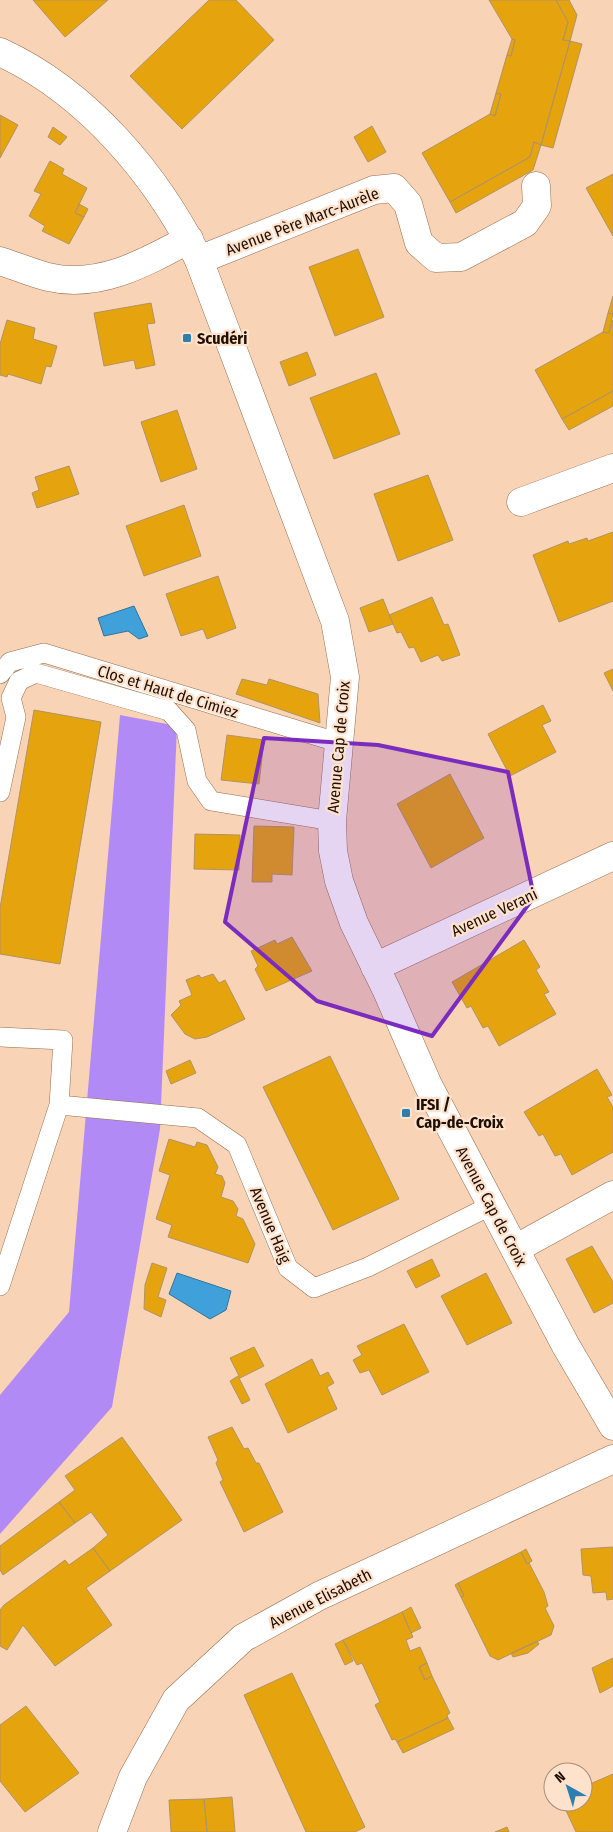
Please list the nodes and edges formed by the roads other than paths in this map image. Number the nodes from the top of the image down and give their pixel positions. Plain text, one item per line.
1 (0, 52) edge
2 (536, 186) dead end
3 (194, 250) junction
4 (0, 261) edge
5 (613, 468) edge
6 (521, 502) dead end
7 (0, 674) edge
8 (340, 742) junction
9 (0, 792) edge
10 (332, 820) junction
11 (613, 856) edge
12 (375, 967) junction
13 (0, 1036) edge
14 (59, 1105) junction
15 (613, 1195) edge
16 (492, 1205) junction
17 (515, 1249) junction
18 (0, 1286) edge
19 (613, 1426) edge
20 (613, 1459) edge
21 (112, 1832) edge

1 - 3 street, Avenue Cap de Croix
2 - 3 street, Avenue Père Marc-Aurèle
3 - 4 street
3 - 8 street, Avenue Cap de Croix
5 - 6 street
7 - 8 lane, Clos et Haut de Cimiez
8 - 10 street, Avenue Cap de Croix
9 - 10 lane
10 - 12 street, Avenue Cap de Croix
11 - 12 street, Avenue Verani
12 - 16 street, Avenue Cap de Croix
13 - 14 lane
14 - 16 lane, Avenue Haig
14 - 18 lane
15 - 17 street
16 - 17 street, Avenue Cap de Croix
17 - 19 street, Avenue Cap de Croix
20 - 21 street, Avenue Elisabeth

